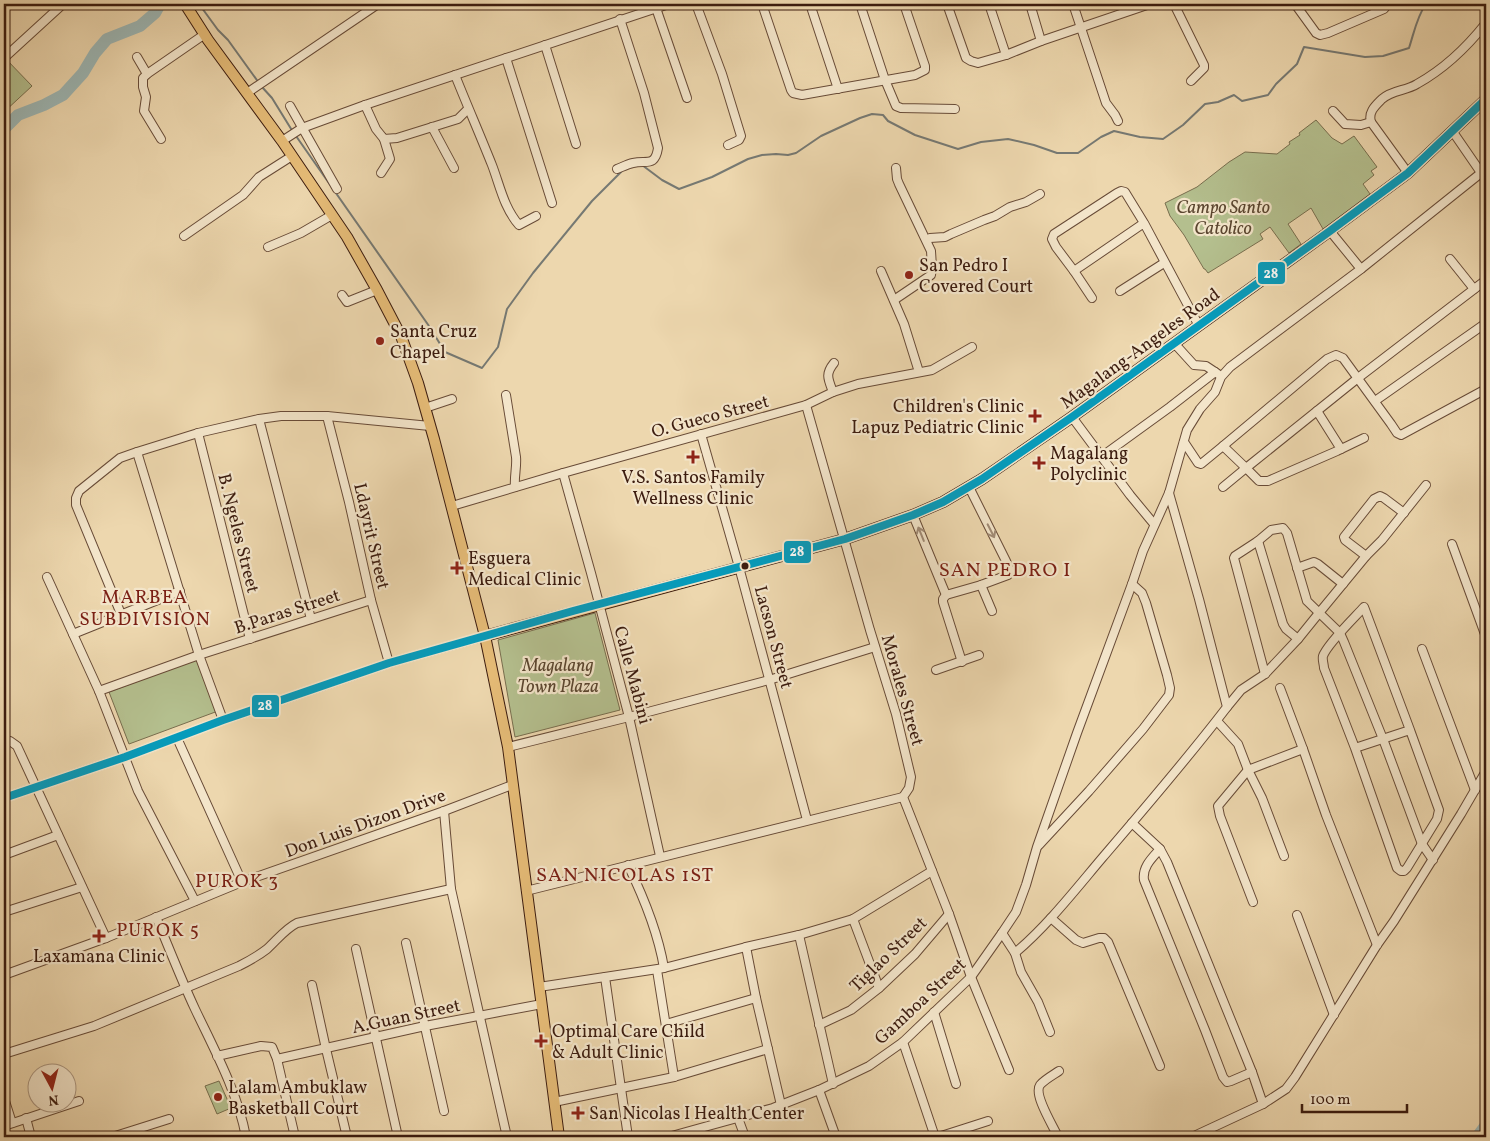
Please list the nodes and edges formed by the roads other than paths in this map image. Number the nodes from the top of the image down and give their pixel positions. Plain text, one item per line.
1 (63, 4) edge
2 (185, 4) edge
3 (378, 4) edge
4 (669, 4) edge
5 (696, 4) edge
6 (762, 4) edge
7 (810, 4) edge
8 (860, 4) edge
9 (904, 4) edge
10 (947, 4) edge
11 (989, 4) edge
12 (1030, 4) edge
13 (1073, 4) edge
14 (1150, 4) edge
15 (1174, 4) edge
16 (1295, 4) edge
17 (1388, 4) edge
18 (656, 8) junction
19 (620, 19) junction
20 (1486, 23) edge
21 (1081, 27) junction
22 (205, 34) junction
23 (1041, 41) junction
24 (545, 45) junction
25 (1006, 55) junction
26 (137, 57) dead end
27 (4, 58) edge
28 (506, 58) junction
29 (147, 74) junction
30 (454, 75) junction
31 (885, 80) junction
32 (1191, 81) dead end
33 (838, 89) junction
34 (247, 93) junction
35 (687, 98) dead end
36 (1486, 99) edge
37 (365, 104) junction
38 (290, 106) dead end
39 (468, 109) junction
40 (955, 109) dead end
41 (1333, 111) dead end
42 (1118, 121) dead end
43 (1371, 122) junction
44 (432, 127) junction
45 (300, 129) junction
46 (1453, 132) junction
47 (161, 138) dead end
48 (286, 138) junction
49 (384, 139) junction
50 (576, 144) dead end
51 (728, 146) dead end
52 (292, 156) junction
53 (454, 168) dead end
54 (896, 168) dead end
55 (617, 169) dead end
56 (381, 173) dead end
57 (1408, 173) junction
58 (1485, 174) edge
59 (337, 189) dead end
60 (1040, 194) dead end
61 (552, 203) dead end
62 (332, 215) junction
63 (536, 216) dead end
64 (1144, 223) junction
65 (1330, 231) junction
66 (184, 236) dead end
67 (927, 241) junction
68 (268, 247) dead end
69 (1450, 258) dead end
70 (1164, 263) junction
71 (1361, 269) junction
72 (881, 271) dead end
73 (1074, 271) junction
74 (1486, 280) edge
75 (1474, 289) junction
76 (377, 290) junction
77 (1120, 291) dead end
78 (342, 294) dead end
79 (1092, 298) dead end
80 (894, 300) junction
81 (1486, 323) edge
82 (1199, 326) junction
83 (1174, 343) junction
84 (972, 347) dead end
85 (834, 363) dead end
86 (919, 372) junction
87 (1218, 375) junction
88 (1358, 378) junction
89 (1486, 389) edge
90 (833, 392) junction
91 (506, 396) dead end
92 (452, 399) dead end
93 (1375, 401) junction
94 (806, 405) junction
95 (425, 408) junction
96 (1317, 411) junction
97 (327, 416) junction
98 (1072, 417) junction
99 (259, 419) junction
100 (430, 426) junction
101 (198, 433) junction
102 (701, 434) junction
103 (1364, 438) dead end
104 (1184, 442) junction
105 (1224, 446) junction
106 (1341, 449) junction
107 (137, 452) junction
108 (1101, 457) junction
109 (1246, 468) junction
110 (563, 473) junction
111 (1426, 485) dead end
112 (515, 487) junction
113 (969, 487) junction
114 (1223, 487) dead end
115 (1169, 493) junction
116 (452, 506) junction
117 (1404, 513) junction
118 (913, 515) junction
119 (1154, 524) junction
120 (845, 539) junction
121 (1258, 541) junction
122 (1452, 544) dead end
123 (1366, 556) junction
124 (739, 567) junction
125 (1297, 568) junction
126 (47, 577) dead end
127 (1132, 584) junction
128 (1343, 584) junction
129 (981, 585) junction
130 (180, 591) junction
131 (946, 595) junction
132 (371, 600) junction
133 (599, 605) junction
134 (992, 611) dead end
135 (1319, 613) junction
136 (121, 614) junction
137 (311, 619) junction
138 (1340, 633) junction
139 (73, 634) junction
140 (485, 636) junction
141 (1486, 637) edge
142 (250, 639) junction
143 (1298, 639) junction
144 (875, 648) junction
145 (1422, 649) dead end
146 (199, 655) junction
147 (980, 655) dead end
148 (962, 662) junction
149 (389, 663) junction
150 (936, 670) dead end
151 (1265, 674) junction
152 (769, 680) junction
153 (1280, 688) dead end
154 (99, 691) junction
155 (1228, 707) junction
156 (629, 718) junction
157 (223, 720) junction
158 (1217, 721) junction
159 (1410, 730) junction
160 (177, 738) junction
161 (1383, 739) junction
162 (4, 742) edge
163 (508, 747) junction
164 (1355, 748) junction
165 (1302, 749) junction
166 (125, 757) junction
167 (1248, 770) junction
168 (1486, 771) edge
169 (512, 785) junction
170 (36, 788) junction
171 (1475, 790) junction
172 (903, 796) junction
173 (4, 798) edge
174 (444, 811) junction
175 (807, 820) junction
176 (1132, 823) junction
177 (58, 835) junction
178 (1422, 844) junction
179 (1037, 848) junction
180 (1160, 849) junction
181 (4, 856) edge
182 (660, 856) junction
183 (1284, 856) dead end
184 (1433, 860) junction
185 (628, 865) junction
186 (932, 871) junction
187 (242, 882) junction
188 (82, 887) junction
189 (451, 889) junction
190 (526, 891) junction
191 (195, 901) junction
192 (1253, 902) dead end
193 (4, 912) edge
194 (949, 914) junction
195 (1297, 915) dead end
196 (156, 917) junction
197 (1050, 918) junction
198 (853, 919) junction
199 (1002, 934) junction
200 (799, 935) junction
201 (106, 938) junction
202 (406, 943) dead end
203 (1377, 945) junction
204 (746, 947) junction
205 (356, 949) dead end
206 (1015, 953) junction
207 (660, 969) junction
208 (4, 975) edge
209 (605, 977) junction
210 (971, 977) junction
211 (312, 985) dead end
212 (539, 987) junction
213 (879, 988) junction
214 (186, 989) junction
215 (756, 998) junction
216 (542, 1004) junction
217 (934, 1012) junction
218 (1334, 1015) junction
219 (480, 1016) junction
220 (666, 1024) junction
221 (819, 1025) junction
222 (425, 1026) junction
223 (1050, 1032) dead end
224 (375, 1038) junction
225 (903, 1042) junction
226 (326, 1049) junction
227 (768, 1049) junction
228 (4, 1054) edge
229 (217, 1056) junction
230 (277, 1059) junction
231 (1160, 1066) dead end
232 (1009, 1070) dead end
233 (1059, 1070) dead end
234 (1252, 1072) junction
235 (674, 1077) junction
236 (833, 1084) junction
237 (956, 1084) dead end
238 (620, 1089) junction
239 (819, 1090) junction
240 (4, 1098) edge
241 (79, 1101) dead end
242 (554, 1102) junction
243 (781, 1104) junction
244 (1264, 1104) junction
245 (444, 1111) dead end
246 (26, 1118) junction
247 (738, 1118) junction
248 (168, 1119) dead end
249 (988, 1121) dead end
250 (12, 1123) junction
251 (4, 1126) edge
252 (31, 1137) edge
253 (112, 1137) edge
254 (246, 1137) edge
255 (295, 1137) edge
256 (347, 1137) edge
257 (398, 1137) edge
258 (507, 1137) edge
259 (559, 1137) edge
260 (628, 1137) edge
261 (668, 1137) edge
262 (746, 1137) edge
263 (836, 1137) edge
264 (936, 1137) edge
265 (1058, 1137) edge
266 (1192, 1137) edge

1 - 27 street
2 - 22 main road
3 - 34 street
4 - 18 street
5 - 51 street
6 - 33 street
7 - 33 street
8 - 31 street
9 - 31 street
10 - 25 street
11 - 25 street
12 - 23 street
13 - 21 street
14 - 21 street
15 - 32 street
16 - 17 street
18 - 19 street
18 - 35 street
19 - 24 street
19 - 55 street
20 - 43 street
21 - 23 street
21 - 42 street
22 - 29 street
22 - 34 main road
23 - 25 street
24 - 28 street
24 - 50 street
26 - 29 street
28 - 30 street
28 - 61 street
29 - 47 street
30 - 37 street
30 - 39 street
31 - 33 street
31 - 40 street
34 - 48 main road
36 - 46 main road, Magalang-Angeles Road
37 - 45 street
37 - 49 street
38 - 45 street
39 - 44 street
39 - 63 street
41 - 43 street
43 - 57 street
44 - 49 street
44 - 53 street
45 - 48 street
45 - 59 street
46 - 57 main road, Magalang-Angeles Road
46 - 58 street
48 - 52 main road
49 - 56 street
52 - 62 main road
52 - 66 street
54 - 67 street
57 - 65 main road, Magalang-Angeles Road
58 - 71 street
60 - 67 street
62 - 68 street
62 - 76 main road
64 - 70 street
64 - 73 street
64 - 73 street
65 - 71 street
65 - 82 main road, Magalang-Angeles Road
67 - 80 street
69 - 75 street
70 - 77 street
70 - 82 street
71 - 87 street
72 - 80 street
73 - 79 street
74 - 75 street
75 - 88 street
76 - 78 street
76 - 95 main road
80 - 86 street
81 - 93 street
82 - 83 main road, Magalang-Angeles Road
83 - 87 street
83 - 98 main road, Magalang-Angeles Road
84 - 86 street, O. Gueco Street
85 - 90 street
86 - 90 street, O. Gueco Street
87 - 104 street, Gamboa Street
87 - 108 street
88 - 93 street
88 - 96 street
88 - 105 street
89 - 93 street
90 - 94 street, O. Gueco Street
91 - 112 street
92 - 95 street
94 - 102 street, O. Gueco Street
94 - 120 street, Morales Street
95 - 100 main road
96 - 106 street
96 - 109 street
97 - 99 street
97 - 100 street
97 - 132 street, Ldayrit Street
98 - 108 street
98 - 113 main road, Magalang-Angeles Road
99 - 101 street
99 - 137 street
100 - 116 main road
101 - 107 street
101 - 142 street, B. Ngeles Street
102 - 110 street, O. Gueco Street
102 - 124 street, Lacson Street
103 - 106 street
104 - 105 street
104 - 115 street, Gamboa Street
105 - 109 street
106 - 109 street
107 - 130 street
107 - 136 street
108 - 119 street
109 - 114 street
110 - 112 street, O. Gueco Street
110 - 133 street, Calle Mabini
111 - 117 street
112 - 116 street, O. Gueco Street
113 - 118 main road, Magalang-Angeles Road
113 -> 129 street
115 - 119 street, Gamboa Street
115 - 155 street
116 - 140 main road
117 - 123 street
117 - 123 street
118 - 120 main road, Magalang-Angeles Road
131 -> 118 street
119 - 127 street, Gamboa Street
120 - 124 main road, Magalang-Angeles Road
120 - 144 street, Morales Street
121 - 125 street
121 - 143 street
121 - 151 street
122 - 141 street
123 - 128 street
124 - 133 main road, Magalang-Angeles Road
124 - 152 street, Lacson Street
125 - 128 street
125 - 135 street
126 - 139 street
127 - 179 street, Gamboa Street
127 - 179 street
128 - 135 street
129 - 131 street
129 - 134 street
130 - 136 street
130 - 146 street
131 - 148 street
132 - 137 street, B.Paras Street
132 - 149 street, Ldayrit Street
133 - 140 main road, Magalang-Angeles Road
133 - 156 street, Calle Mabini
135 - 138 street
135 - 143 street
136 - 139 street
137 - 142 street, B.Paras Street
138 - 159 street
138 - 161 street
138 - 164 street
139 - 154 street
140 - 149 street
140 - 163 main road
142 - 146 street, B.Paras Street
143 - 151 street
144 - 152 street
144 - 172 street, Morales Street
145 - 171 street
146 - 154 street, B.Paras Street
146 - 157 street
147 - 148 street
148 - 150 street
149 - 157 street
151 - 155 street
152 - 156 street
152 - 175 street, Lacson Street
153 - 165 street
154 - 166 street
155 - 158 street
156 - 163 street
156 - 182 street, Calle Mabini
157 - 160 street
158 - 167 street
158 - 176 street
159 - 161 street
159 - 178 street
160 - 166 street
160 - 187 street
161 - 164 street
161 - 178 street
162 - 170 street
163 - 169 main road
164 - 178 street
165 - 167 street
165 - 203 street
166 - 170 street
166 - 191 street
167 - 183 street
167 - 192 street
168 - 171 street
169 - 174 street, Don Luis Dizon Drive
169 - 190 main road
170 - 173 street
170 - 177 street
171 - 184 street
172 - 175 street
172 - 186 street
174 - 187 street, Don Luis Dizon Drive
174 - 189 street
175 - 182 street
176 - 180 street
176 - 197 street
177 - 181 street
177 - 188 street
178 - 184 street
179 - 199 street, Gamboa Street
180 - 234 street
180 - 234 street
182 - 185 street
184 - 203 street
185 - 190 street
185 - 207 street
186 - 194 street
186 - 198 street
187 - 191 street, Don Luis Dizon Drive
188 - 193 street
188 - 201 street
189 - 214 street
189 - 219 street
190 - 212 main road
191 - 196 street, Don Luis Dizon Drive
194 - 210 street
194 - 213 street, Tiglao Street
195 - 218 street
196 - 201 street, Don Luis Dizon Drive
196 - 214 street
197 - 206 street
197 - 231 street
198 - 200 street
198 - 213 street
199 - 206 street
199 - 210 street, Gamboa Street
200 - 204 street
200 - 221 street
201 - 208 street, Don Luis Dizon Drive
202 - 222 street
203 - 218 street
204 - 207 street
204 - 215 street
205 - 224 street
206 - 223 street
207 - 209 street
207 - 220 street
209 - 212 street
209 - 238 street
210 - 217 street, Gamboa Street
210 - 232 street
211 - 226 street
212 - 216 main road
213 - 221 street, Tiglao Street
214 - 228 street
214 - 229 street
215 - 220 street
215 - 227 street
216 - 219 street, A.Guan Street
216 - 242 main road
217 - 225 street, Gamboa Street
217 - 237 street
218 - 244 street
219 - 222 street, A.Guan Street
219 - 258 street
220 - 235 street
221 - 236 street
222 - 224 street, A.Guan Street
222 - 245 street
224 - 226 street, A.Guan Street
224 - 257 street
225 - 236 street, Gamboa Street
225 - 264 street
226 - 230 street, A.Guan Street
226 - 256 street
227 - 235 street
227 - 243 street
229 - 230 street
229 - 254 street
230 - 255 street
233 - 265 street
234 - 244 street
235 - 238 street
236 - 239 street, Gamboa Street
238 - 242 street
238 - 260 street
239 - 243 street, Gamboa Street
239 - 263 street
240 - 250 street
241 - 246 street
242 - 259 main road
243 - 247 street, Gamboa Street
244 - 266 street
246 - 250 street
246 - 252 street
247 - 261 street, Gamboa Street
247 - 262 street
248 - 253 street
249 - 264 street
250 - 251 street

